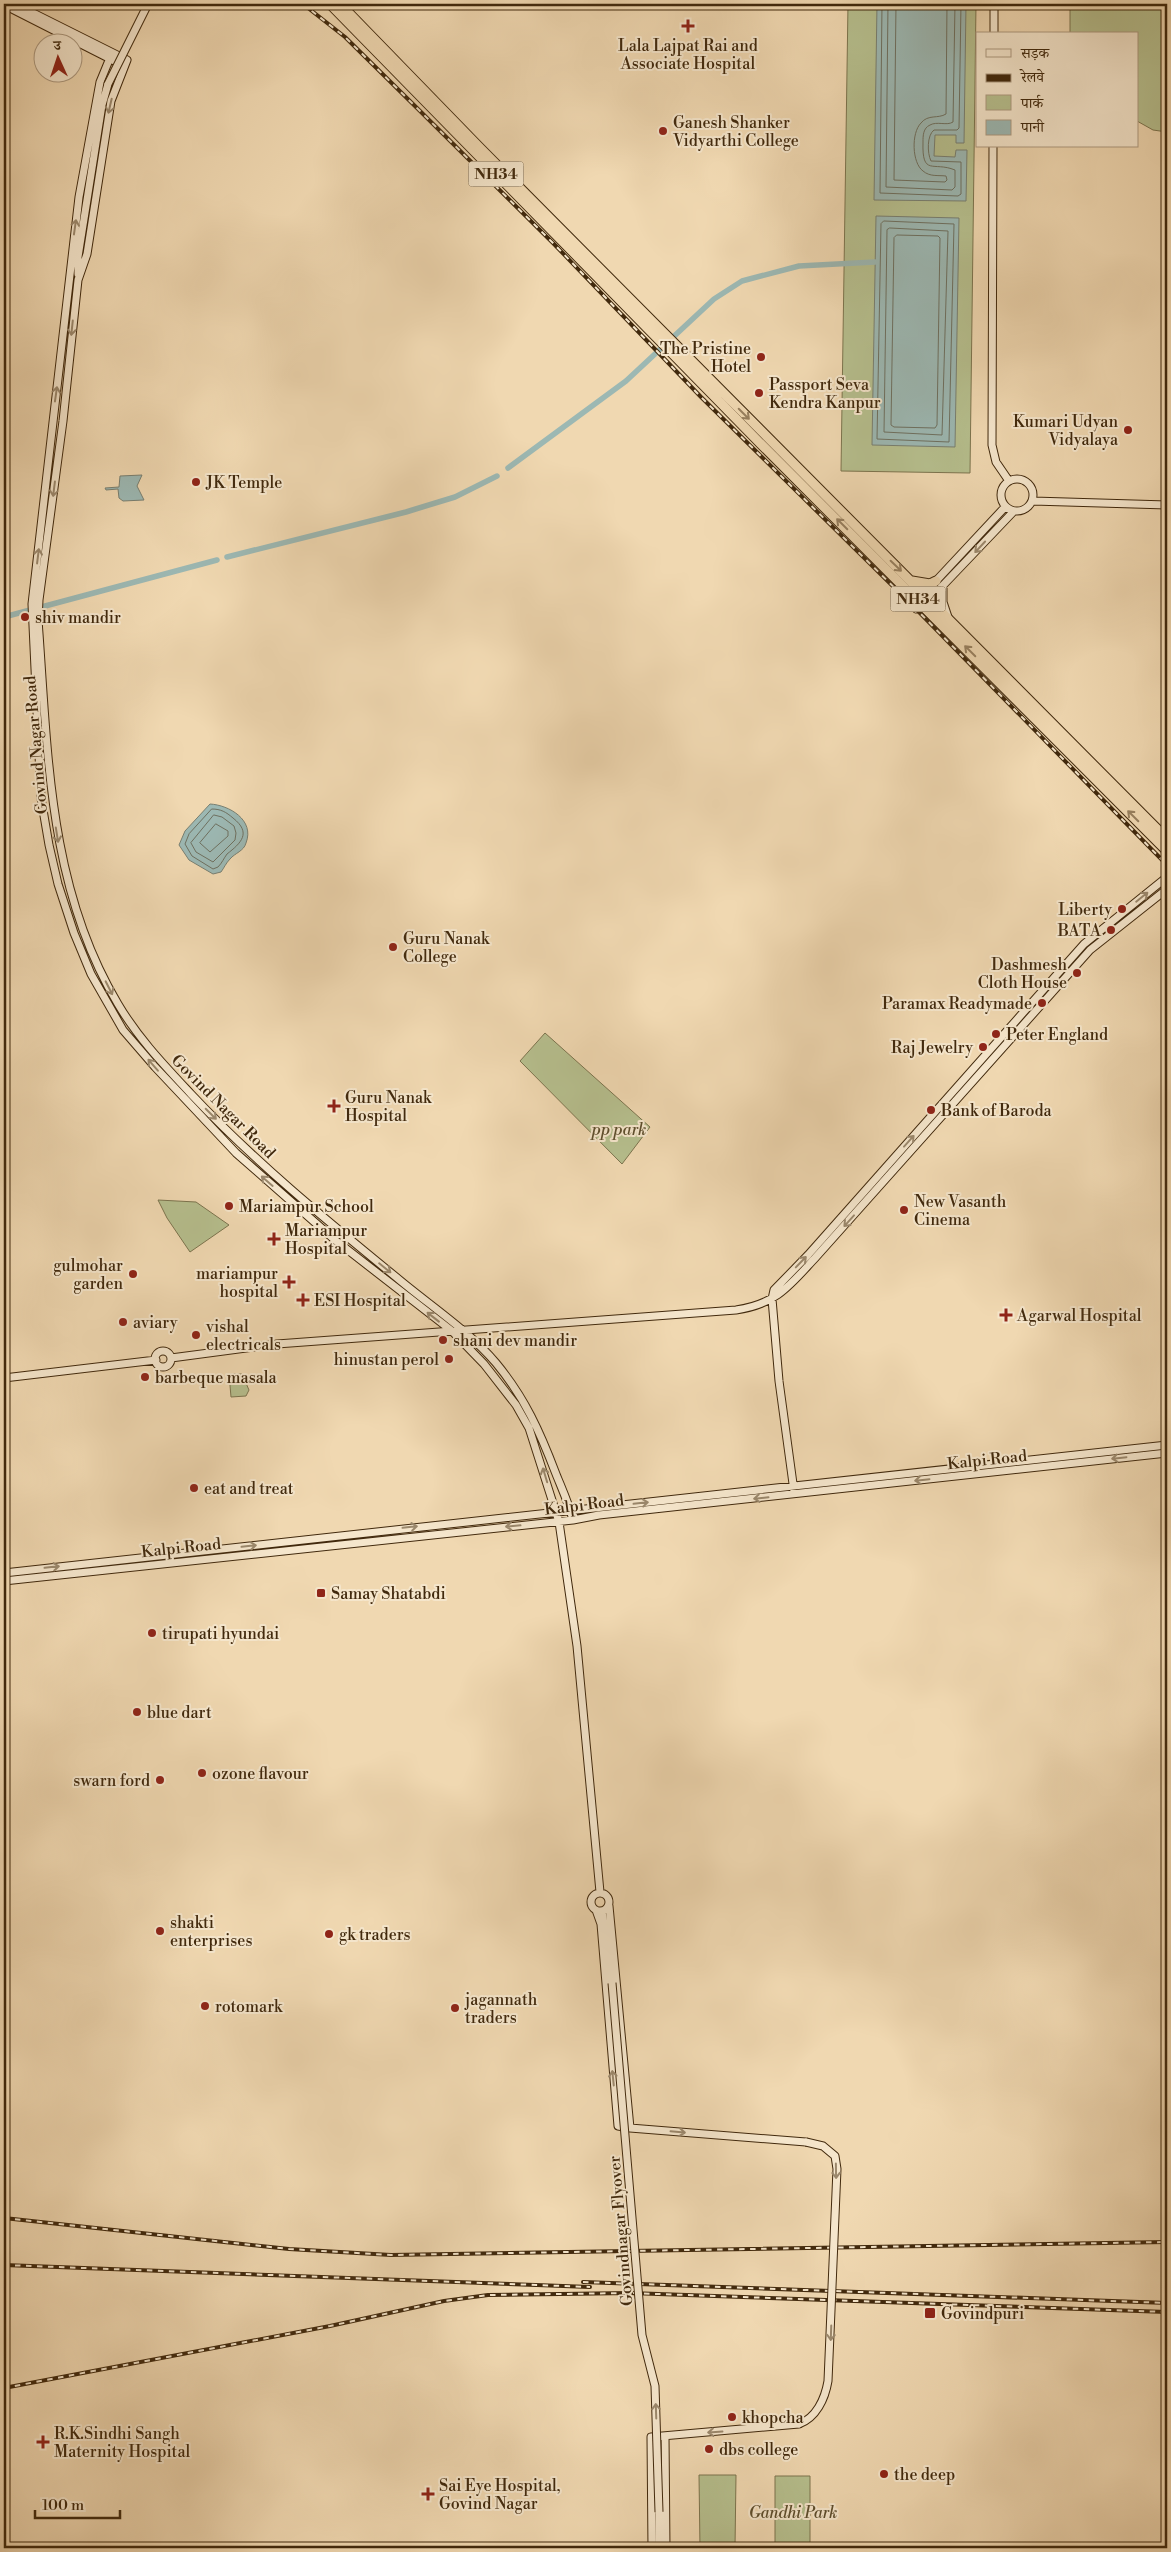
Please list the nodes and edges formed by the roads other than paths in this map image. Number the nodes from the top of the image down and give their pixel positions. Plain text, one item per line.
1 (15, 4) edge
2 (148, 4) edge
3 (330, 4) edge
4 (340, 4) edge
5 (994, 4) edge
6 (4, 5) edge
7 (994, 32) edge
8 (111, 56) junction
9 (993, 148) edge
10 (78, 257) junction
11 (70, 275) junction
12 (78, 280) junction
13 (669, 342) junction
14 (1009, 482) junction
15 (1033, 501) junction
16 (1167, 505) edge
17 (1005, 507) junction
18 (1014, 512) junction
19 (864, 540) junction
20 (912, 581) junction
21 (940, 583) junction
22 (924, 599) junction
23 (35, 604) junction
24 (35, 614) junction
25 (948, 617) junction
26 (1059, 736) junction
27 (1167, 839) edge
28 (1167, 851) edge
29 (1167, 877) edge
30 (1167, 889) edge
31 (772, 1299) junction
32 (462, 1330) junction
33 (452, 1331) junction
34 (171, 1358) junction
35 (156, 1360) junction
36 (4, 1378) edge
37 (1167, 1445) edge
38 (1167, 1453) edge
39 (794, 1490) junction
40 (571, 1512) junction
41 (557, 1513) junction
42 (573, 1520) junction
43 (559, 1522) junction
44 (4, 1573) edge
45 (4, 1581) edge
46 (600, 1892) junction
47 (609, 1906) junction
48 (599, 1910) junction
49 (630, 2128) junction
50 (665, 2436) junction
51 (652, 2548) edge
52 (659, 2548) edge
53 (666, 2548) edge

1 - 8 main road
2 - 10 main road, bridge
3 - 13 highway, NH34
4 - 13 highway, NH34
5 - 7 main road
6 - 8 main road
11 -> 8 main road
8 -> 12 main road
9 - 14 main road
10 - 11 main road
10 - 12 main road
23 -> 11 main road
12 -> 23 main road
13 - 19 highway, NH34
14 - 15 main road
14 - 17 main road
15 - 16 main road
15 - 18 main road
17 - 18 main road
17 - 21 main road
18 -> 21 main road
19 -> 20 highway, NH34
19 - 22 highway, NH34
20 - 21 highway
20 - 22 highway, NH34
21 - 22 main road
21 - 25 main road
22 - 25 highway, NH34
26 -> 22 highway, NH34
23 - 24 main road
24 -> 32 main road, Govind Nagar Road
33 -> 24 main road, Govind Nagar Road
25 - 26 highway, NH34
26 - 27 highway, NH34
28 -> 26 highway, NH34
31 -> 29 main road
30 -> 31 main road
31 - 32 main road
31 - 39 main road
32 - 33 main road
32 - 40 main road, Govind Nagar Road
33 - 34 main road
41 -> 33 main road, Govind Nagar Road
34 - 35 main road
34 - 35 main road
35 - 36 main road
37 - 39 main road, Kalpi Road
38 -> 39 main road, Kalpi Road
40 -> 39 main road, Kalpi Road
39 -> 42 main road, Kalpi Road
40 - 41 main road, Kalpi Road
40 - 42 main road, Govind Nagar Road
41 - 43 main road, Govind Nagar Road
44 -> 41 main road, Kalpi Road
42 - 43 main road, Kalpi Road
43 -> 45 main road, Kalpi Road
43 - 46 main road, Govind Nagar Road
46 - 47 main road
46 - 48 main road
47 - 48 main road
47 - 49 main road
49 -> 48 main road
52 -> 48 main road, Govindnagar Flyover, bridge
49 -> 50 main road, bridge
50 - 51 main road
50 - 53 main road

